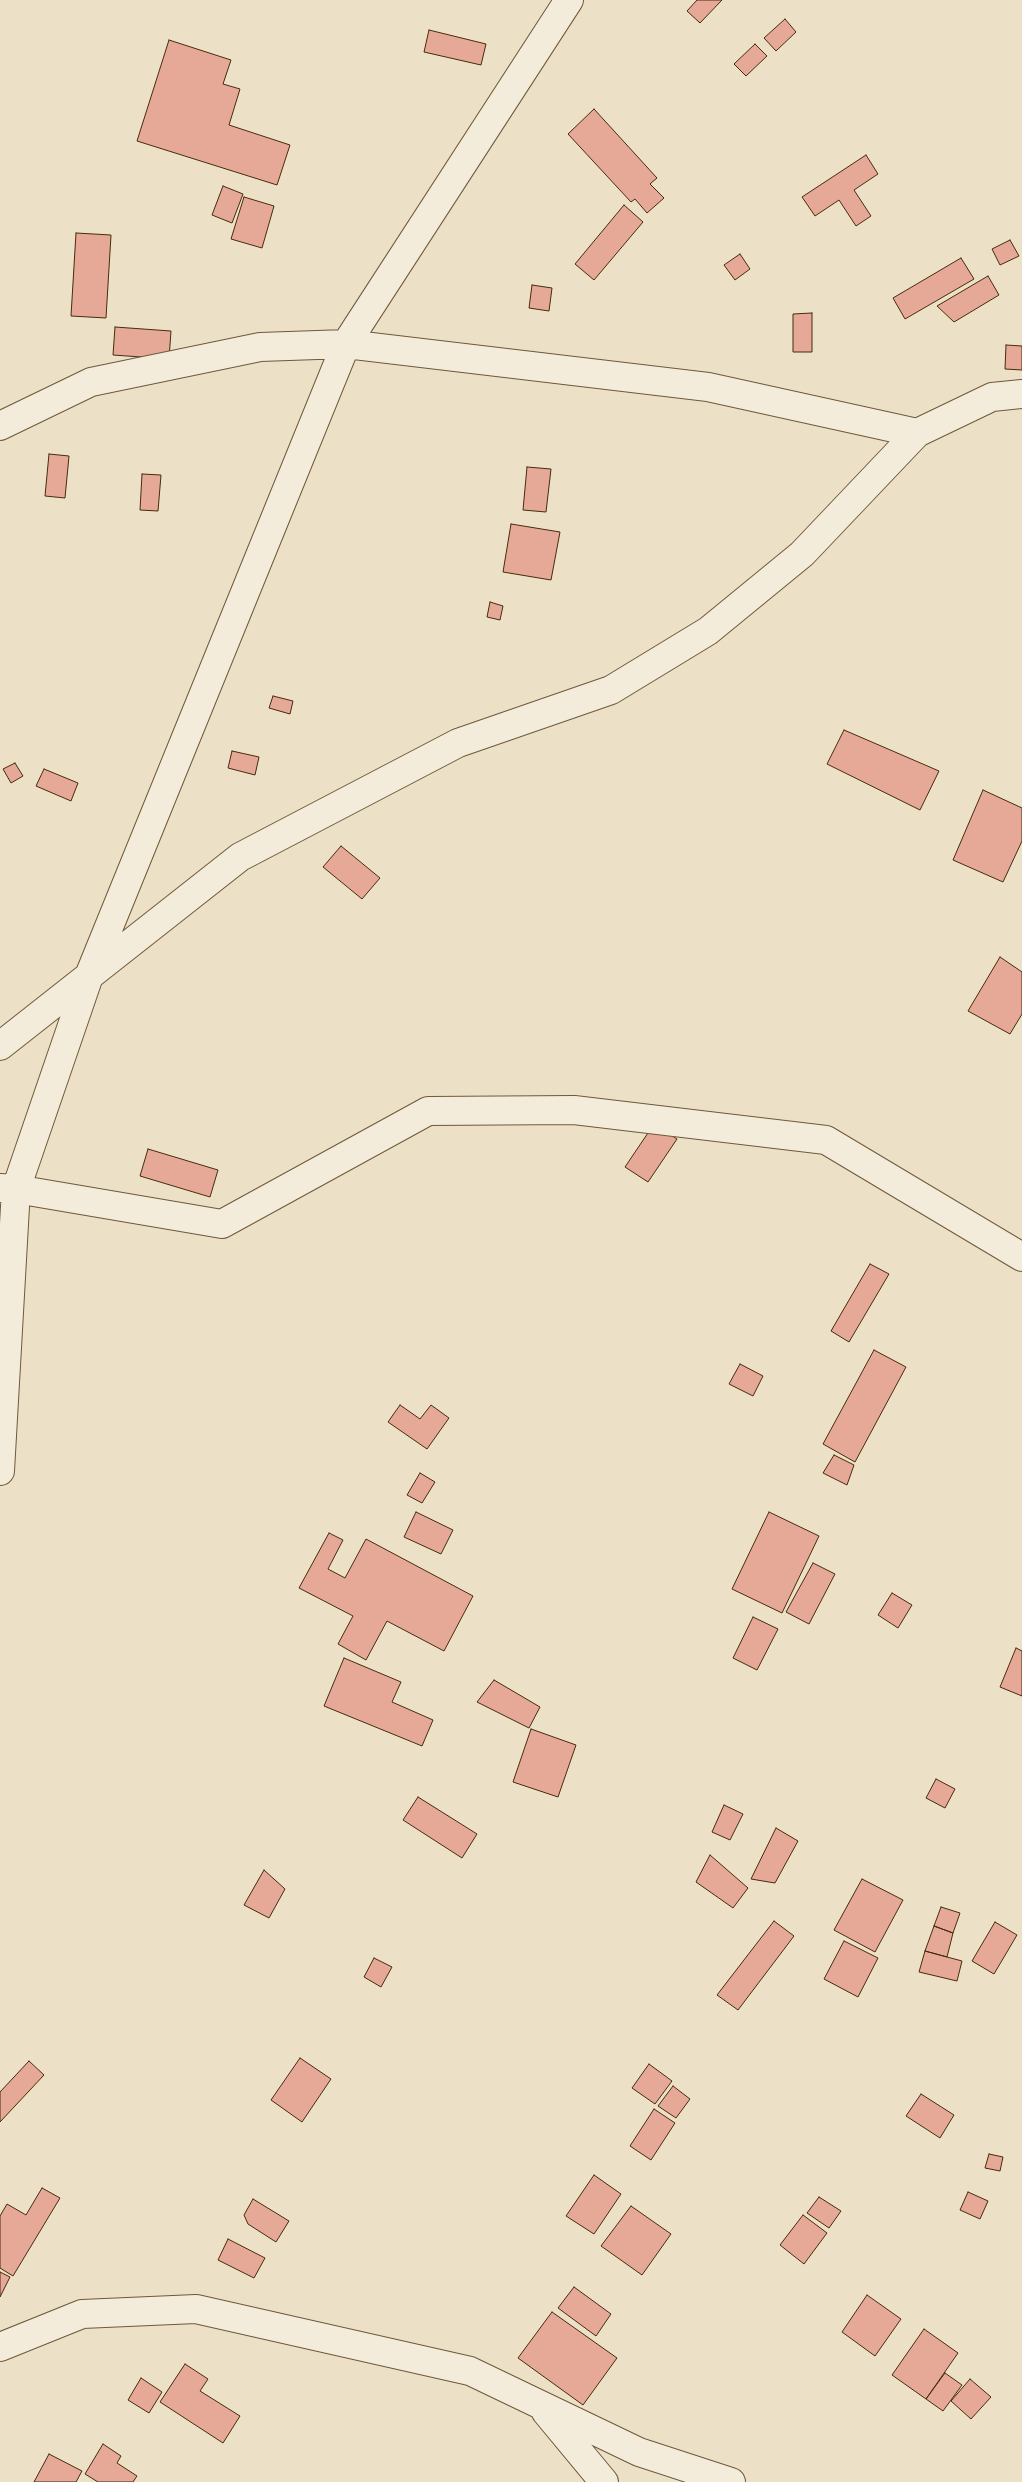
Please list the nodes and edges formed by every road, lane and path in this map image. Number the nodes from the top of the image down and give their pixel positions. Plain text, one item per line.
1 (570, 0) edge
2 (346, 344) junction
3 (1022, 394) edge
4 (0, 426) edge
5 (917, 432) junction
6 (89, 976) junction
7 (0, 1046) edge
8 (8, 1189) edge
9 (1022, 1257) edge
10 (0, 1471) edge
11 (0, 2347) edge
12 (540, 2404) junction
13 (604, 2482) edge
14 (731, 2482) edge

1 - 2 street
2 - 4 street
2 - 5 street
2 - 6 street
3 - 5 street
5 - 6 street
6 - 7 street
6 - 8 street
8 - 9 street
8 - 10 street
11 - 12 street
12 - 13 street
12 - 14 street

